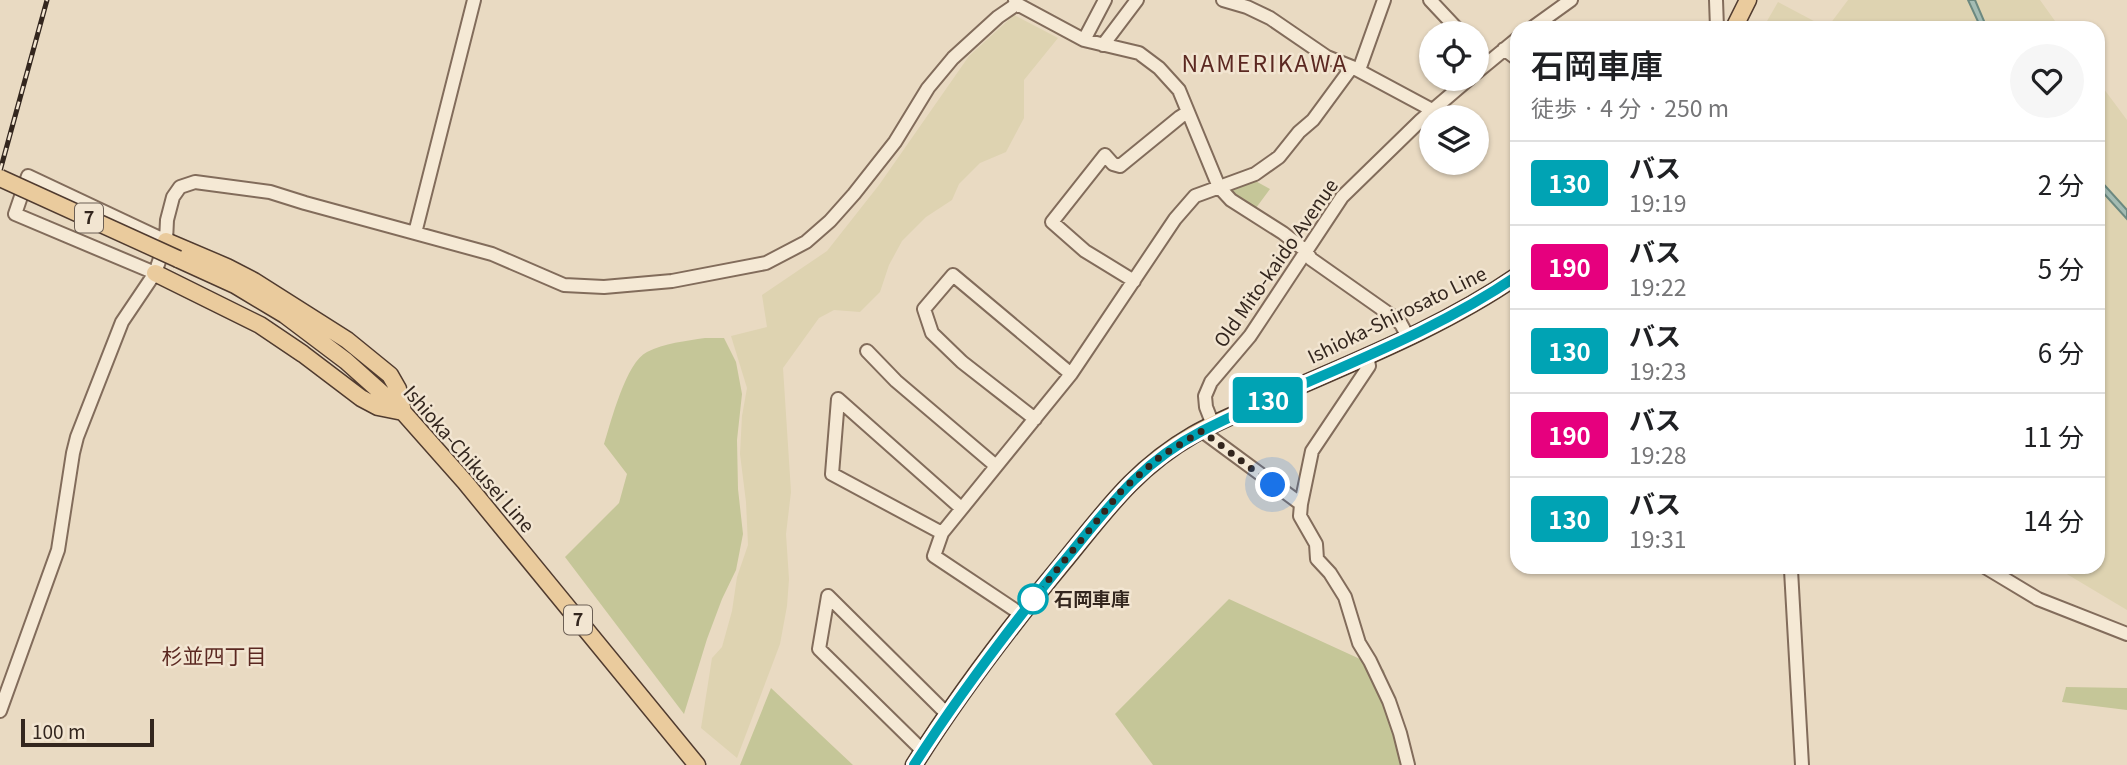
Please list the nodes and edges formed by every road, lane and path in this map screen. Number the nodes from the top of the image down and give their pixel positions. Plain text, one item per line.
1 (474, 0) edge
2 (1105, 0) edge
3 (1137, 0) edge
4 (1223, 0) edge
5 (1384, 0) edge
6 (1430, 0) edge
7 (1571, 0) edge
8 (1716, 0) edge
9 (1748, 0) edge
10 (1016, 2) edge
11 (1450, 21) edge
12 (1542, 21) edge
13 (1717, 21) edge
14 (1738, 21) edge
15 (1084, 40) junction
16 (1510, 44) edge
17 (1103, 45) junction
18 (1504, 49) junction
19 (1510, 54) edge
20 (1489, 61) edge
21 (1355, 68) junction
22 (1456, 91) edge
23 (1423, 105) edge
24 (1441, 105) edge
25 (1188, 112) junction
26 (1419, 125) edge
27 (0, 178) edge
28 (1219, 187) junction
29 (415, 233) junction
30 (166, 241) junction
31 (1306, 251) junction
32 (155, 273) junction
33 (1510, 280) edge
34 (1134, 281) junction
35 (1408, 337) junction
36 (867, 351) dead end
37 (1367, 355) junction
38 (1072, 374) junction
39 (403, 412) junction
40 (1035, 419) junction
41 (1208, 428) junction
42 (996, 466) junction
43 (1301, 504) junction
44 (961, 508) junction
45 (942, 533) junction
46 (1791, 574) edge
47 (1996, 574) edge
48 (1021, 614) junction
49 (2127, 635) edge
50 (0, 710) edge
51 (947, 714) junction
52 (918, 758) edge
53 (697, 765) edge
54 (1408, 765) edge
55 (1802, 765) edge

1 - 29 street
2 - 15 street
3 - 17 street
4 - 21 street
5 - 21 street
6 - 11 street
7 - 12 street
8 - 13 street
9 - 14 main road
10 - 15 street
10 - 29 street
15 - 17 street
16 - 18 street
17 - 25 street
18 - 19 street
18 - 20 street
21 - 23 street
21 - 28 street
22 - 24 street, Old Mito-kaido Avenue
25 - 28 street
25 - 34 street
26 - 31 street, Old Mito-kaido Avenue
27 - 39 main road, Ishioka-Chikusei Line / 7, bridge
28 - 31 street
28 - 34 street
29 - 30 street
30 - 32 street
30 - 32 street
30 - 39 main road
31 - 35 street
31 - 41 street, Old Mito-kaido Avenue
32 - 39 main road
32 - 50 street
33 - 35 main road, Ishioka-Shirosato Line
34 - 38 street
35 - 37 main road, Ishioka-Shirosato Line
36 - 42 street
37 - 41 main road, Ishioka-Shirosato Line
37 - 43 street
38 - 40 street
38 - 40 street
39 - 53 main road, Ishioka-Chikusei Line / 7
40 - 42 street
41 - 43 street
41 - 48 main road, Ishioka-Shirosato Line
42 - 44 street
43 - 54 street
44 - 45 street
44 - 45 street
45 - 48 street
46 - 55 street
47 - 49 street
48 - 51 main road, Ishioka-Shirosato Line
51 - 52 main road, Ishioka-Shirosato Line
51 - 52 street

